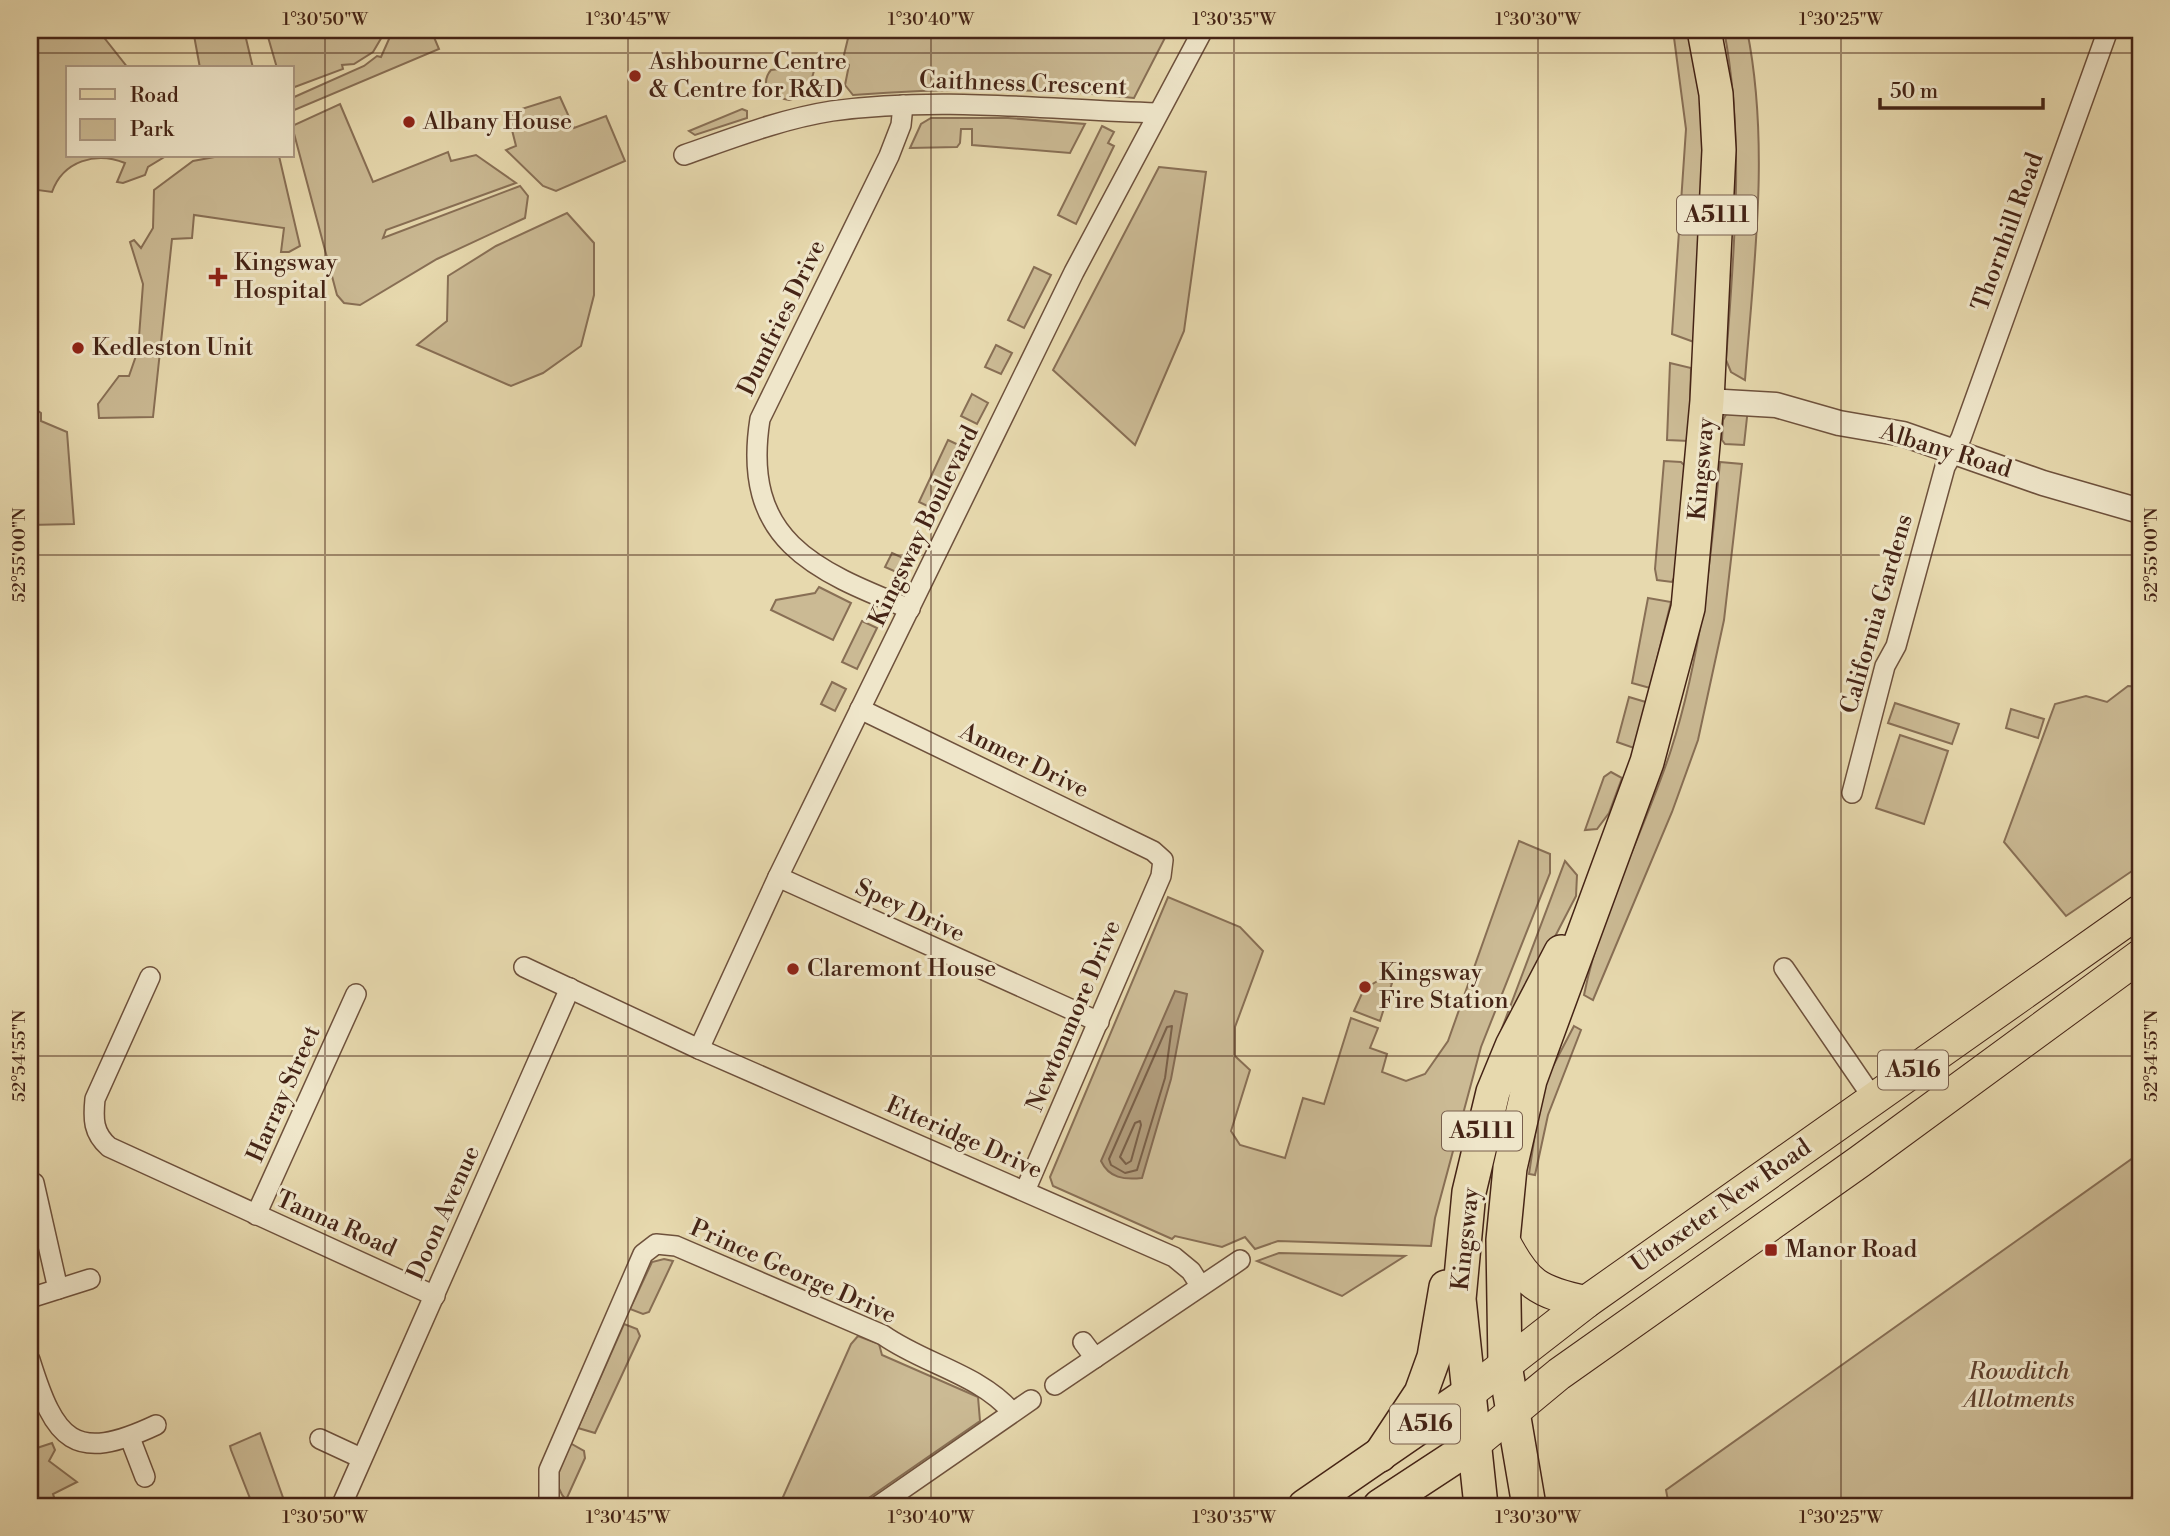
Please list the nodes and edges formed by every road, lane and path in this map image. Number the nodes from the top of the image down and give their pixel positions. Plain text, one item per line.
1 (1203, 30) edge
2 (1704, 30) edge
3 (2108, 30) edge
4 (903, 105) junction
5 (1157, 113) junction
6 (684, 155) dead end
7 (1707, 401) junction
8 (1955, 452) junction
9 (2140, 511) edge
10 (910, 609) junction
11 (860, 709) junction
12 (1852, 793) dead end
13 (1163, 860) joint
14 (778, 877) junction
15 (1597, 894) junction
16 (2140, 911) edge
17 (2140, 956) edge
18 (524, 967) dead end
19 (1784, 968) dead end
20 (150, 977) dead end
21 (570, 988) junction
22 (356, 994) dead end
23 (1099, 1022) junction
24 (699, 1049) junction
25 (1873, 1098) junction
26 (34, 1183) dead end
27 (1025, 1191) junction
28 (1469, 1192) junction
29 (256, 1215) junction
30 (1503, 1240) junction
31 (1240, 1260) dead end
32 (90, 1279) dead end
33 (1200, 1285) junction
34 (58, 1289) junction
35 (435, 1296) junction
36 (30, 1298) edge
37 (1587, 1302) junction
38 (1083, 1342) dead end
39 (1095, 1358) junction
40 (30, 1360) edge
41 (1506, 1365) junction
42 (1055, 1385) dead end
43 (1469, 1393) junction
44 (1031, 1401) dead end
45 (1513, 1410) junction
46 (1012, 1412) junction
47 (156, 1425) dead end
48 (130, 1438) junction
49 (320, 1439) dead end
50 (1473, 1445) junction
51 (1380, 1455) junction
52 (361, 1458) junction
53 (145, 1477) dead end
54 (343, 1502) dead end
55 (549, 1506) edge
56 (878, 1506) edge
57 (1305, 1506) edge
58 (1392, 1506) edge
59 (1481, 1506) edge
60 (1529, 1506) edge

1 - 5 street, Kingsway Boulevard
2 - 7 highway, Kingsway / A5111
3 - 8 street, Thornhill Road
4 - 5 street, Caithness Crescent
4 - 6 street, Caithness Crescent
4 - 10 street, Dumfries Drive
5 - 10 street, Kingsway Boulevard
7 - 8 street, Albany Road
7 - 15 highway, Kingsway / A5111
8 - 9 street, Albany Road
8 - 12 street, California Gardens
10 - 11 street, Kingsway Boulevard
11 - 13 street, Anmer Drive
11 - 14 street, Kingsway Boulevard
13 - 23 street, Newtonmore Drive
14 - 23 street, Spey Drive
14 - 24 street, Kingsway Boulevard
15 - 28 highway, Kingsway / A5111
15 - 30 highway, Kingsway / A5111
16 - 25 main road, Uttoxeter New Road / A516
17 - 45 main road, Uttoxeter New Road / A516
18 - 21 street, Etteridge Drive
19 - 25 street
20 - 29 street, Tanna Road
21 - 24 street, Etteridge Drive
21 - 35 street, Doon Avenue
22 - 29 street, Harray Street
23 - 27 street, Newtonmore Drive
24 - 27 street, Etteridge Drive
25 - 37 main road, Uttoxeter New Road / A516
26 - 34 street
27 - 33 street, Etteridge Drive
28 - 43 highway, Kingsway / A5111
28 - 51 highway
29 - 35 street, Tanna Road
30 - 37 main road
30 - 41 highway, Kingsway / A5111
31 - 33 street
32 - 34 street
33 - 39 street
34 - 36 street
35 - 52 street, Doon Avenue
37 - 41 main road, Uttoxeter New Road / A516
38 - 39 street
39 - 42 street
40 - 48 street
41 - 43 main road, Uttoxeter New Road / A516
41 - 45 highway, Kingsway / A5111
43 - 45 highway
43 - 50 highway, Kingsway / A5111
43 - 51 highway, Uttoxeter New Road / A516
44 - 46 street
45 - 50 main road, Uttoxeter New Road / A516
45 - 60 highway, A5111
46 - 55 street, Prince George Drive
46 - 56 street
47 - 48 street
48 - 53 street
49 - 52 street
50 - 58 highway, Uttoxeter New Road / A516
50 - 59 highway, A5111
51 - 57 highway, Uttoxeter New Road / A516
52 - 54 street, Doon Avenue

